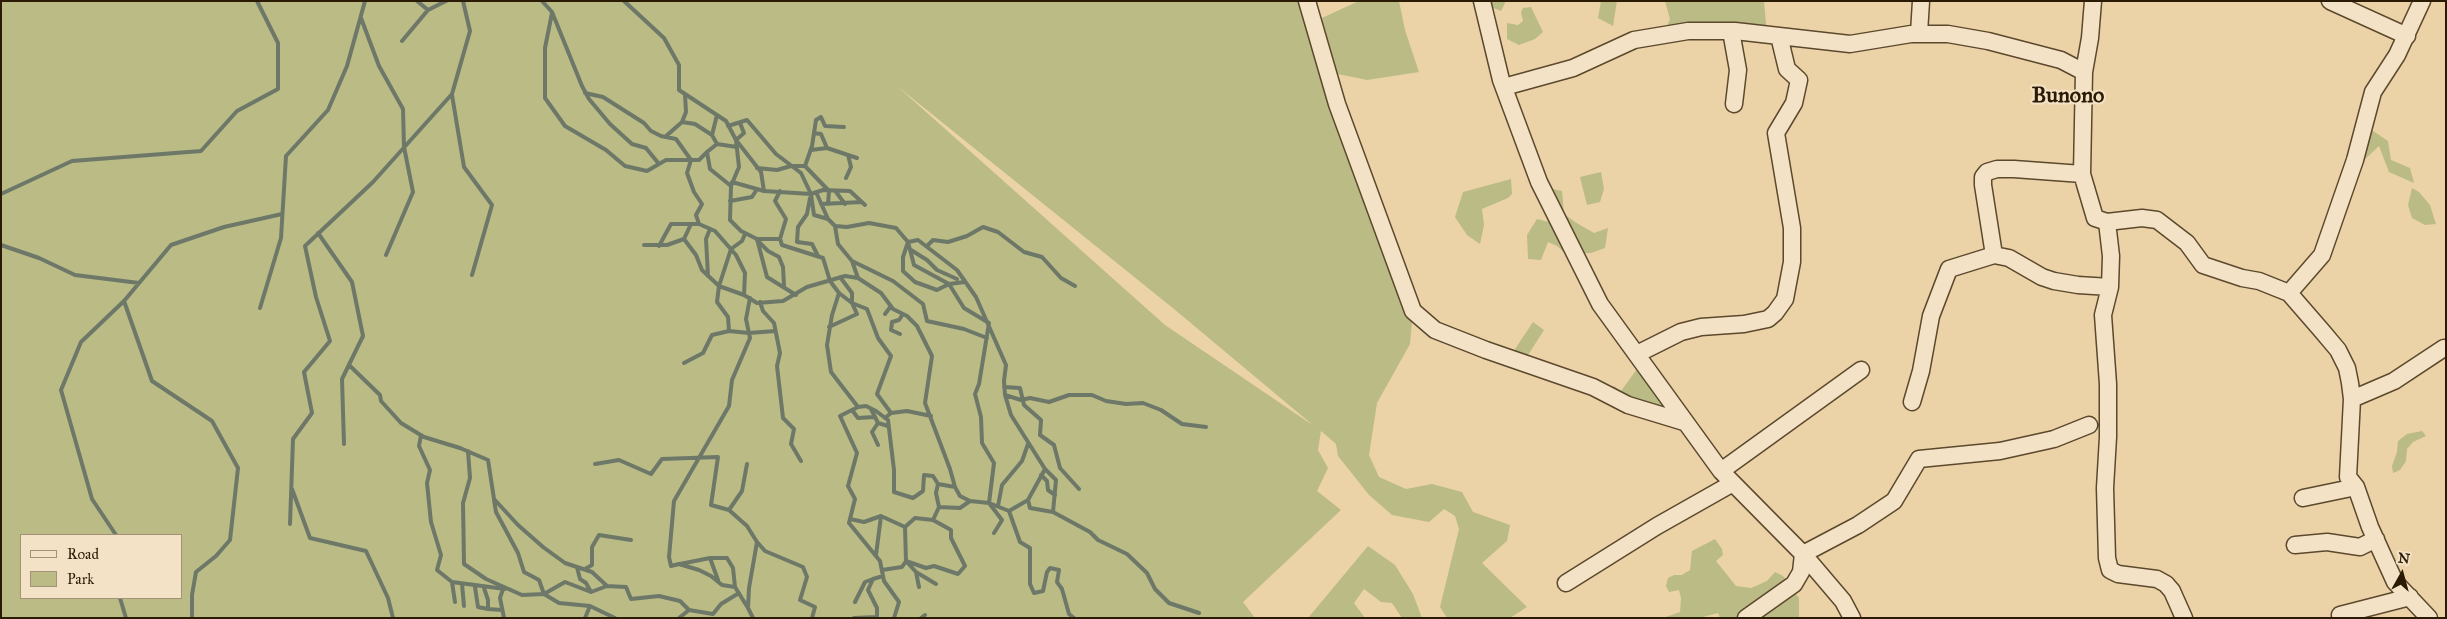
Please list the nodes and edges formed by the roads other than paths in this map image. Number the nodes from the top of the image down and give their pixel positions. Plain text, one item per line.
1 (1307, 1) edge
2 (1482, 1) edge
3 (1921, 1) edge
4 (2093, 1) edge
5 (2330, 1) edge
6 (2422, 1) edge
7 (1731, 31) junction
8 (1919, 33) junction
9 (1779, 36) junction
10 (2407, 36) junction
11 (2084, 72) junction
12 (1504, 87) junction
13 (1734, 104) dead end
14 (2082, 174) junction
15 (2106, 222) junction
16 (1994, 255) junction
17 (2110, 287) junction
18 (2289, 293) junction
19 (2444, 348) dead end
20 (1637, 354) junction
21 (1862, 370) dead end
22 (2352, 399) junction
23 (1912, 402) dead end
24 (1684, 422) junction
25 (2090, 425) dead end
26 (1721, 471) junction
27 (1733, 483) junction
28 (2356, 487) junction
29 (2303, 498) dead end
30 (2376, 539) junction
31 (2296, 545) dead end
32 (1803, 554) junction
33 (1566, 583) dead end
34 (2410, 597) junction
35 (2340, 614) dead end
36 (1746, 618) edge
37 (1852, 618) edge
38 (2184, 618) edge
39 (2429, 618) edge

1 - 24 street
2 - 12 street
3 - 8 street
4 - 11 street
5 - 10 street
6 - 10 street
7 - 9 street
7 - 12 street
7 - 13 street
8 - 9 street
8 - 11 street
9 - 20 street
10 - 18 street
11 - 14 street
12 - 20 street
14 - 15 street
14 - 16 street
15 - 17 street
15 - 18 street
16 - 17 street
16 - 23 street
17 - 38 street
18 - 22 street
19 - 22 street
20 - 24 street
21 - 26 street
22 - 28 street
24 - 26 street
25 - 32 street
26 - 27 street
27 - 32 street
27 - 33 street
28 - 29 street
28 - 30 street
30 - 31 street
30 - 34 street
32 - 36 street
32 - 37 street
34 - 35 street
34 - 39 street

